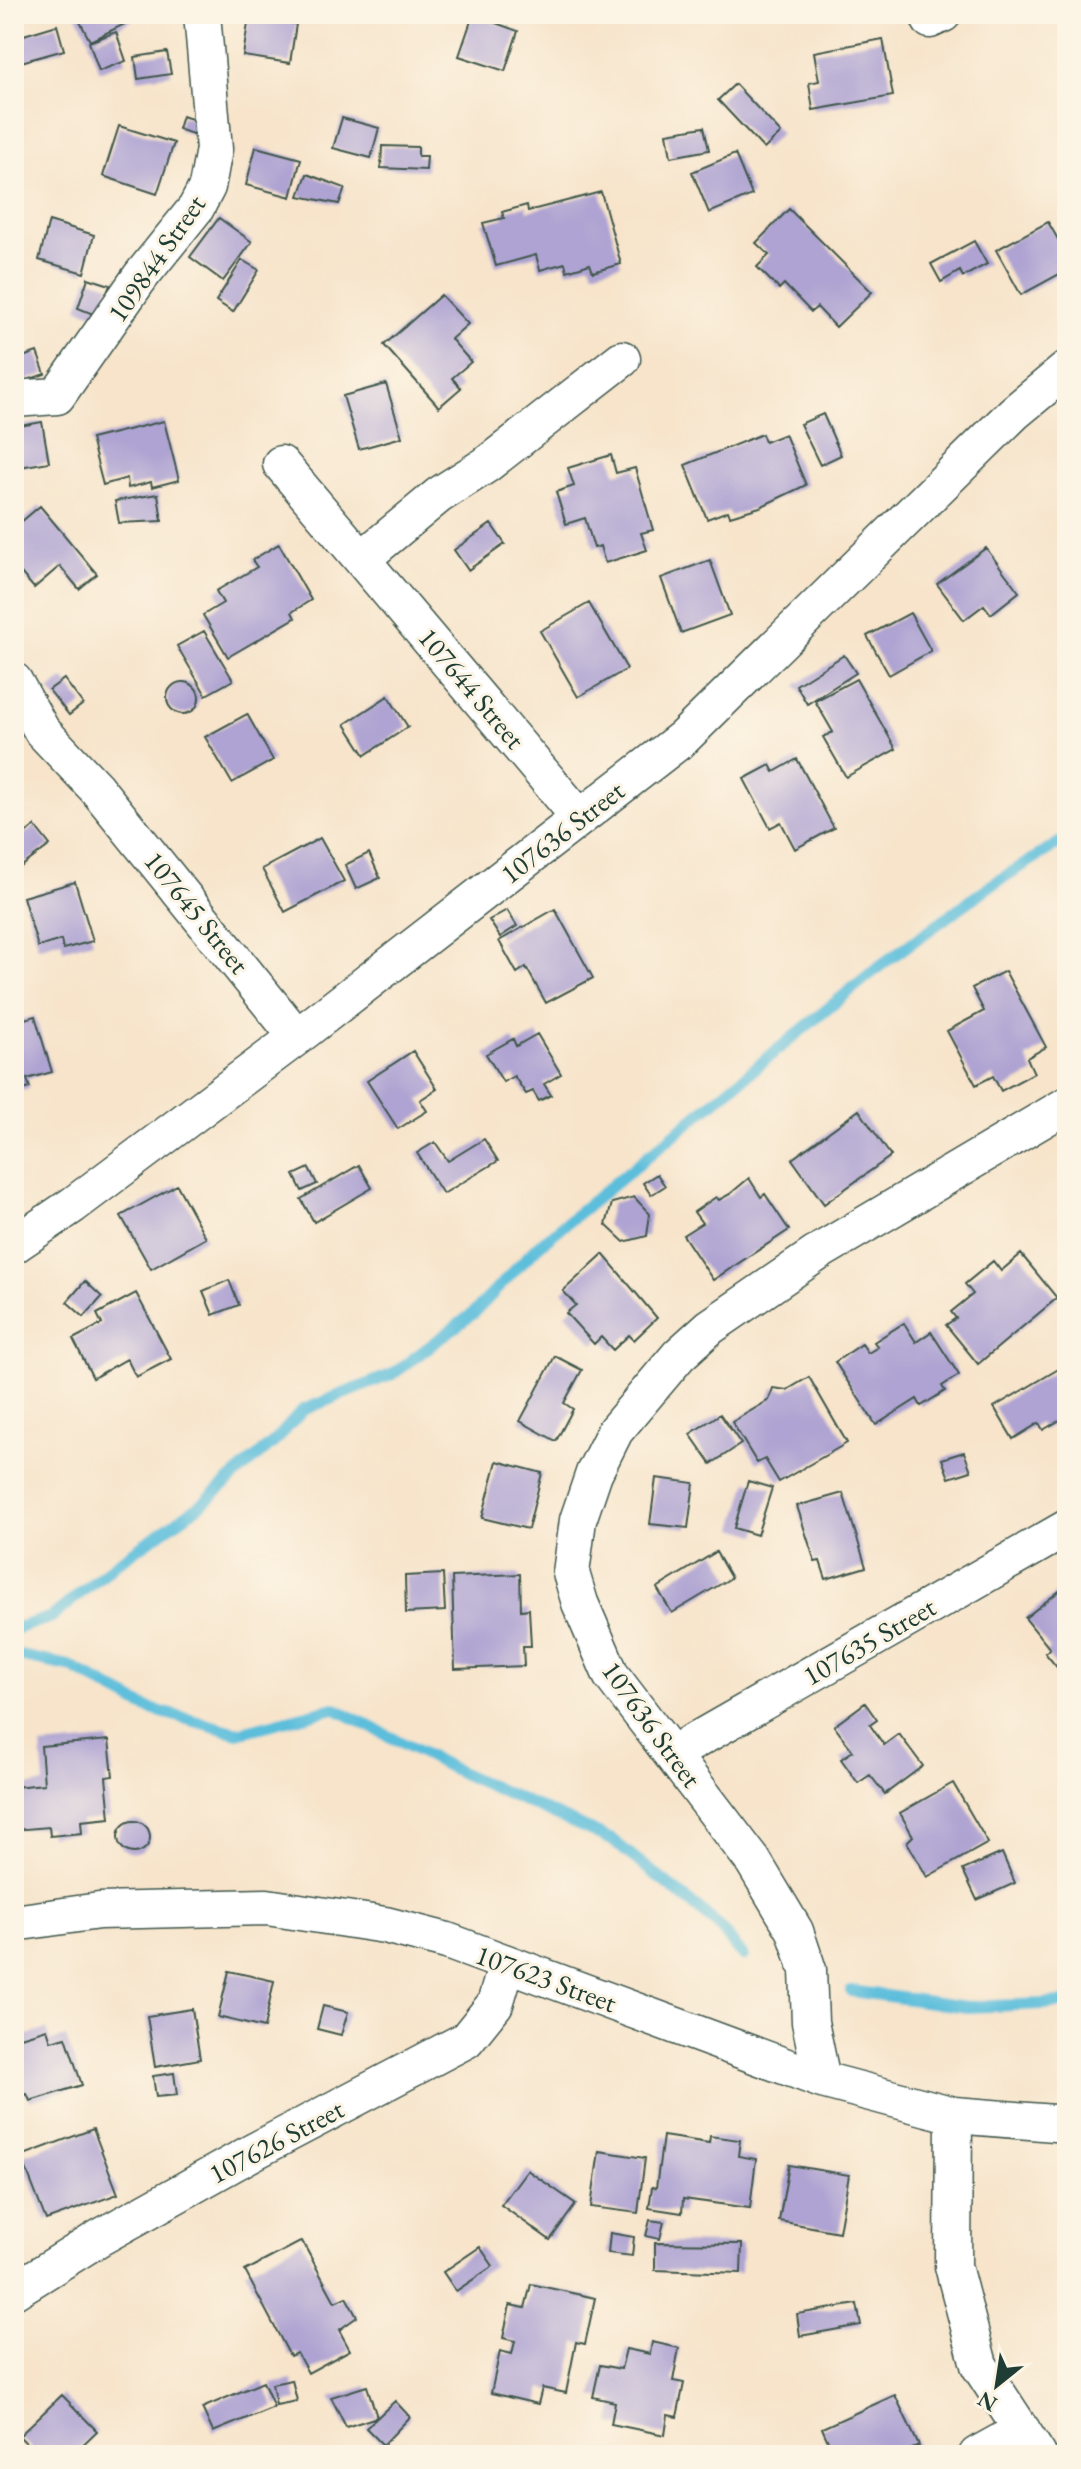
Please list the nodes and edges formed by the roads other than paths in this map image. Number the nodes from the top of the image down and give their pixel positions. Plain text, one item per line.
1 (202, 14) edge
2 (622, 359) dead end
3 (1067, 369) edge
4 (14, 399) edge
5 (281, 464) dead end
6 (363, 558) junction
7 (14, 681) edge
8 (580, 818) junction
9 (297, 1037) junction
10 (1067, 1105) edge
11 (14, 1245) edge
12 (1067, 1528) edge
13 (672, 1754) junction
14 (14, 1923) edge
15 (507, 1964) junction
16 (822, 2080) junction
17 (954, 2115) junction
18 (1067, 2124) edge
19 (14, 2291) edge
20 (1030, 2442) edge
21 (977, 2455) edge

1 - 4 street, 109844 Street
2 - 6 street
3 - 8 street, 107636 Street
5 - 6 street, 107644 Street
6 - 8 street, 107644 Street
7 - 9 street, 107645 Street
8 - 9 street, 107636 Street
9 - 11 street, 107636 Street
10 - 13 street, 107636 Street
12 - 13 street, 107635 Street
13 - 16 street, 107636 Street
14 - 15 street, 107623 Street
15 - 16 street, 107623 Street
15 - 19 street, 107626 Street
16 - 17 street, 107623 Street
17 - 18 street, 107623 Street
17 - 20 street
20 - 21 street

